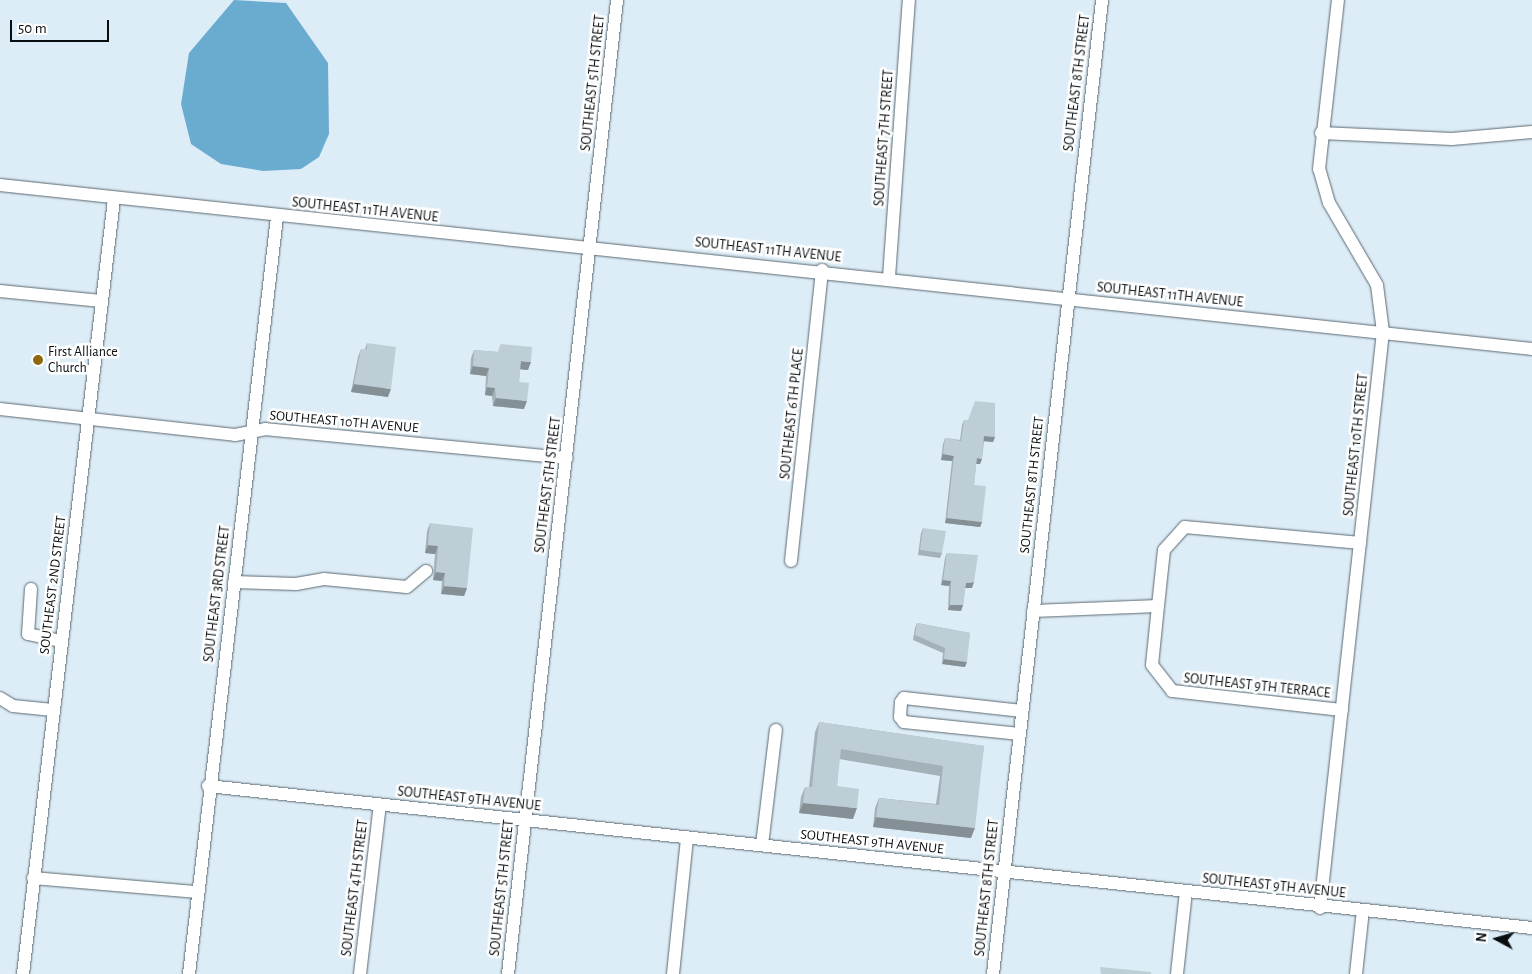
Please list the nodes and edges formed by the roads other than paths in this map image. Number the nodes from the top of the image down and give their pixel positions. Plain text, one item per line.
1 (617, 0) edge
2 (909, 0) edge
3 (1102, 0) edge
4 (1338, 0) edge
5 (1532, 132) edge
6 (1321, 133) junction
7 (0, 185) edge
8 (114, 199) junction
9 (277, 217) junction
10 (589, 247) junction
11 (822, 270) junction
12 (889, 278) junction
13 (0, 291) edge
14 (1066, 300) junction
15 (102, 302) junction
16 (1383, 332) junction
17 (1532, 349) edge
18 (0, 409) edge
19 (89, 417) junction
20 (250, 430) junction
21 (567, 458) junction
22 (1360, 542) junction
23 (790, 562) dead end
24 (426, 571) dead end
25 (234, 582) junction
26 (31, 589) dead end
27 (1158, 606) junction
28 (1033, 611) junction
29 (61, 641) junction
30 (0, 698) edge
31 (53, 710) junction
32 (1342, 710) junction
33 (1022, 711) junction
34 (776, 730) dead end
35 (1020, 734) junction
36 (208, 786) junction
37 (380, 805) junction
38 (524, 820) junction
39 (687, 838) junction
40 (762, 845) junction
41 (1004, 870) junction
42 (33, 878) junction
43 (1186, 891) junction
44 (197, 892) junction
45 (1320, 908) junction
46 (1363, 910) junction
47 (1532, 928) edge
48 (23, 974) edge
49 (189, 974) edge
50 (360, 974) edge
51 (508, 974) edge
52 (673, 974) edge
53 (993, 974) edge
54 (1177, 974) edge
55 (1356, 974) edge

1 - 10 street, SOUTHEAST 5TH STREET
2 - 12 street, SOUTHEAST 7TH STREET
3 - 14 street, SOUTHEAST 8TH STREET
4 - 6 street, SOUTHEAST 10TH STREET
5 - 6 street
6 - 16 street, SOUTHEAST 10TH STREET
7 - 8 street, SOUTHEAST 11TH AVENUE
8 - 9 street, SOUTHEAST 11TH AVENUE
8 - 15 street, SOUTHEAST 2ND STREET
9 - 10 street, SOUTHEAST 11TH AVENUE
9 - 20 street, SOUTHEAST 3RD STREET
10 - 11 street, SOUTHEAST 11TH AVENUE
10 - 21 street, SOUTHEAST 5TH STREET
11 - 12 street, SOUTHEAST 11TH AVENUE
11 - 23 street, SOUTHEAST 6TH PLACE
12 - 14 street, SOUTHEAST 11TH AVENUE
13 - 15 street
14 - 16 street, SOUTHEAST 11TH AVENUE
14 - 28 street, SOUTHEAST 8TH STREET
15 - 19 street, SOUTHEAST 2ND STREET
16 - 17 street, SOUTHEAST 11TH AVENUE
16 - 22 street, SOUTHEAST 10TH STREET
18 - 19 street, SOUTHEAST 10TH AVENUE
19 - 20 street, SOUTHEAST 10TH AVENUE
19 - 29 street, SOUTHEAST 2ND STREET
20 - 21 street, SOUTHEAST 10TH AVENUE
20 - 25 street, SOUTHEAST 3RD STREET
21 - 38 street, SOUTHEAST 5TH STREET
22 - 27 street
22 - 32 street, SOUTHEAST 10TH STREET
24 - 25 street
25 - 36 street, SOUTHEAST 3RD STREET
26 - 29 street
27 - 28 street
27 - 32 street, SOUTHEAST 9TH TERRACE
28 - 33 street, SOUTHEAST 8TH STREET
29 - 31 street, SOUTHEAST 2ND STREET
30 - 31 street
31 - 42 street, SOUTHEAST 2ND STREET
32 - 45 street, SOUTHEAST 10TH STREET
33 - 35 street, SOUTHEAST 8TH STREET
33 - 35 street
34 - 40 street
35 - 41 street, SOUTHEAST 8TH STREET
36 - 37 street, SOUTHEAST 9TH AVENUE
36 - 44 street, SOUTHEAST 3RD STREET
37 - 38 street, SOUTHEAST 9TH AVENUE
37 - 50 street, SOUTHEAST 4TH STREET
38 - 39 street, SOUTHEAST 9TH AVENUE
38 - 51 street, SOUTHEAST 5TH STREET
39 - 40 street, SOUTHEAST 9TH AVENUE
39 - 52 street
40 - 41 street, SOUTHEAST 9TH AVENUE
41 - 43 street, SOUTHEAST 9TH AVENUE
41 - 53 street, SOUTHEAST 8TH STREET
42 - 44 street
42 - 48 street, SOUTHEAST 2ND STREET
43 - 45 street, SOUTHEAST 9TH AVENUE
43 - 54 street
44 - 49 street, SOUTHEAST 3RD STREET
45 - 46 street, SOUTHEAST 9TH AVENUE
46 - 47 street, SOUTHEAST 9TH AVENUE
46 - 55 street

